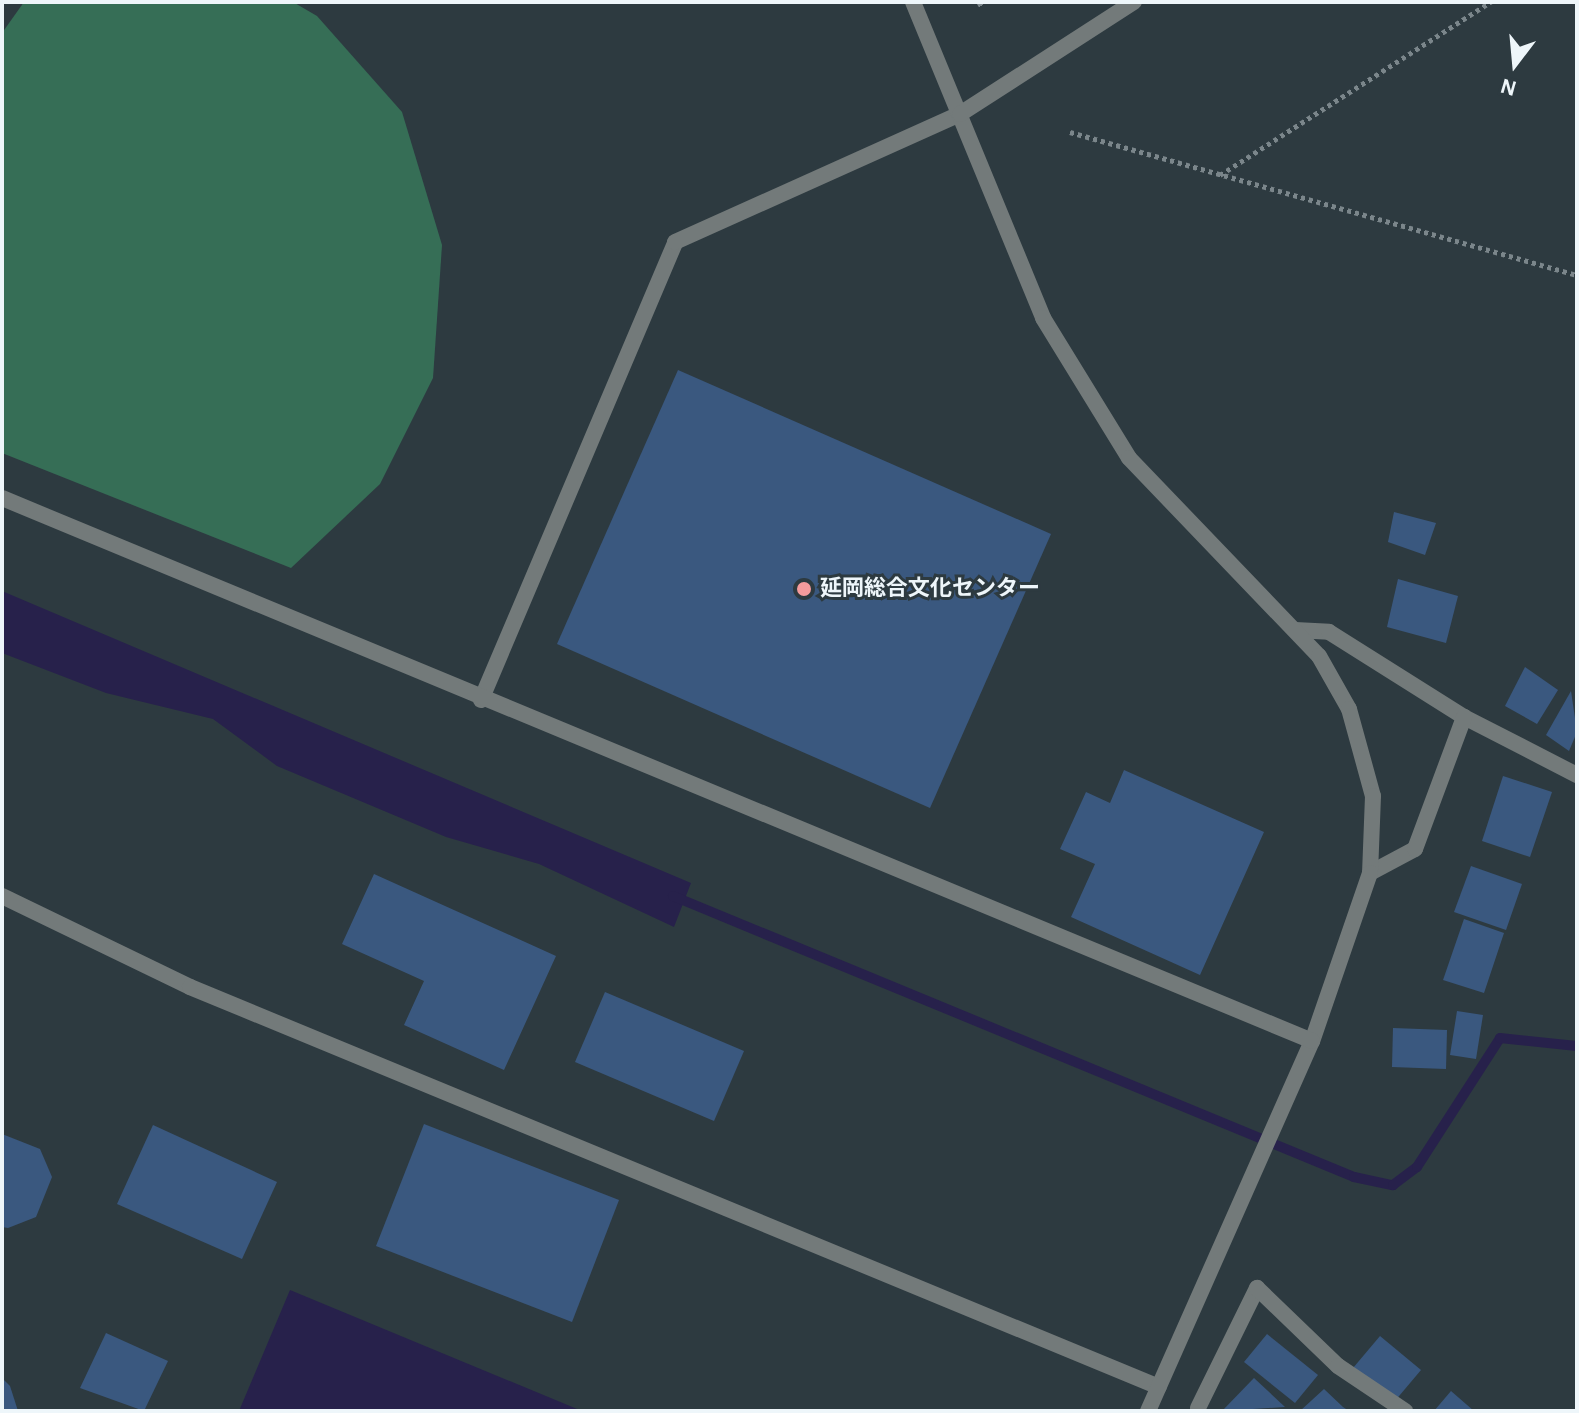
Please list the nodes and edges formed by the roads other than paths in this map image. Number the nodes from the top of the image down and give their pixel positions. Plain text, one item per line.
1 (913, 2) edge
2 (1134, 2) edge
3 (960, 114) junction
4 (2, 498) edge
5 (1295, 630) junction
6 (481, 700) junction
7 (1464, 717) junction
8 (1577, 775) edge
9 (1370, 873) junction
10 (2, 896) edge
11 (1312, 1041) junction
12 (1159, 1387) junction
13 (1199, 1410) edge
14 (1148, 1411) edge
15 (1405, 1411) edge

1 - 3 street
2 - 3 street
3 - 5 street
3 - 6 street
4 - 6 street
5 - 7 street
5 - 9 street
6 - 11 street
7 - 8 street
7 - 9 street
9 - 11 street
10 - 12 street
11 - 12 street
12 - 14 street
13 - 15 street

